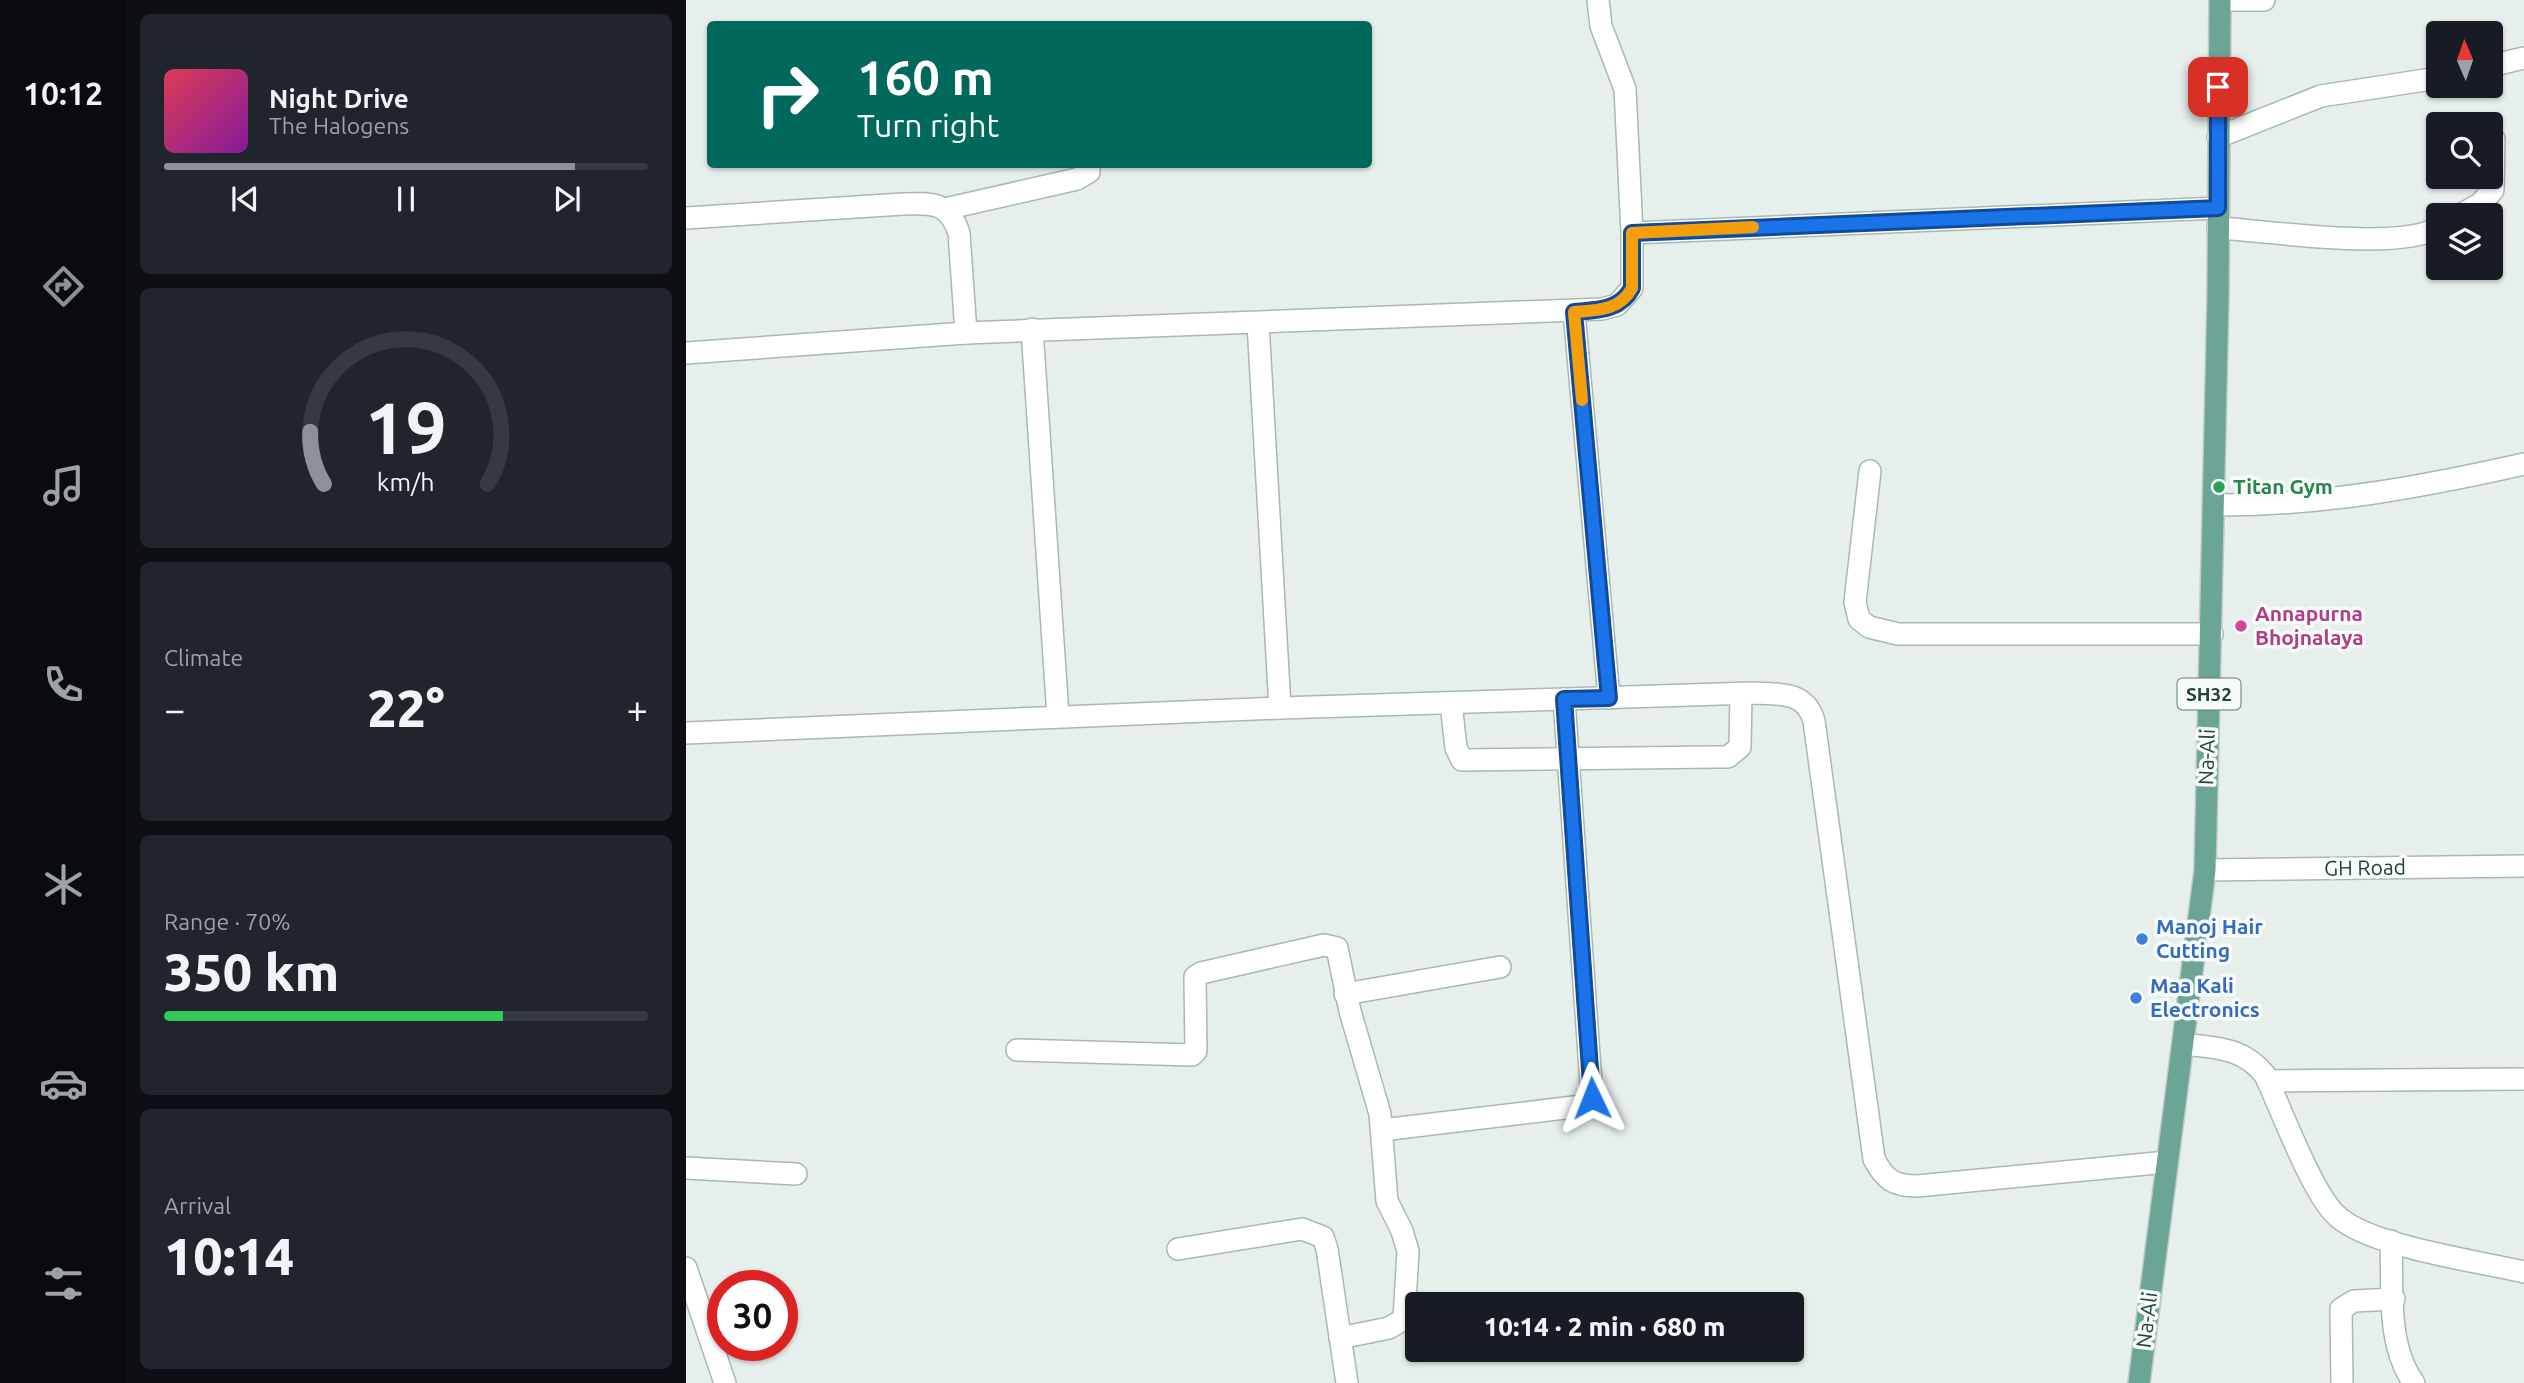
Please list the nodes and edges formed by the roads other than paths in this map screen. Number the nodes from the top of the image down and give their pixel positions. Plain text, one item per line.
1 (1598, 0) edge
2 (2220, 0) edge
3 (2264, 0) edge
4 (2524, 58) edge
5 (2503, 63) edge
6 (2426, 80) edge
7 (2218, 136) junction
8 (1089, 168) edge
9 (2493, 189) edge
10 (2481, 203) edge
11 (945, 209) junction
12 (686, 218) edge
13 (2218, 218) junction
14 (1632, 233) junction
15 (2426, 233) edge
16 (1574, 312) junction
17 (1258, 323) junction
18 (1032, 329) junction
19 (966, 333) junction
20 (686, 353) edge
21 (2524, 464) edge
22 (1870, 471) dead end
23 (2214, 505) junction
24 (2212, 634) junction
25 (1741, 694) junction
26 (1609, 698) junction
27 (1564, 699) junction
28 (1451, 702) junction
29 (1280, 708) junction
30 (1058, 716) junction
31 (686, 733) edge
32 (1568, 760) junction
33 (2524, 866) edge
34 (2205, 870) junction
35 (1500, 967) dead end
36 (1345, 994) junction
37 (2183, 1044) junction
38 (1017, 1050) dead end
39 (2524, 1079) edge
40 (2268, 1082) junction
41 (1382, 1130) junction
42 (2167, 1162) junction
43 (686, 1168) edge
44 (796, 1174) dead end
45 (2391, 1241) junction
46 (1178, 1248) dead end
47 (686, 1268) edge
48 (2524, 1272) edge
49 (2394, 1299) junction
50 (1340, 1338) junction
51 (725, 1383) edge
52 (1347, 1383) edge
53 (2139, 1383) edge
54 (2342, 1383) edge
55 (2414, 1383) edge

1 - 14 street
2 - 3 street
2 - 7 main road, Na-Ali / SH32
4 - 5 street
6 - 7 street
7 - 13 main road, Na-Ali / SH32
8 - 11 street
9 - 10 street
11 - 12 street
11 - 19 street
13 - 14 street
13 - 15 street
13 - 23 main road, Na-Ali / SH32
14 - 16 street
16 - 17 street
16 - 26 street
17 - 18 street
17 - 29 street
18 - 19 street
18 - 30 street
19 - 20 street
21 - 23 street
22 - 24 street
23 - 24 main road, Na-Ali / SH32
24 - 34 main road, Na-Ali / SH32
25 - 26 street
25 - 32 street
25 - 42 street
26 - 27 street
27 - 28 street
27 - 32 street
28 - 29 street
28 - 32 street
29 - 30 street
30 - 31 street
32 - 41 street
33 - 34 street, GH Road
34 - 37 main road, Na-Ali / SH32
35 - 36 street
36 - 38 street
36 - 41 street
37 - 40 street
37 - 42 main road, Na-Ali / SH32
39 - 40 street
40 - 45 street
41 - 50 street
42 - 53 main road, Na-Ali / SH32
43 - 44 street
45 - 48 street
45 - 49 street
46 - 50 street
47 - 51 street
49 - 54 street
49 - 55 street
50 - 52 street

